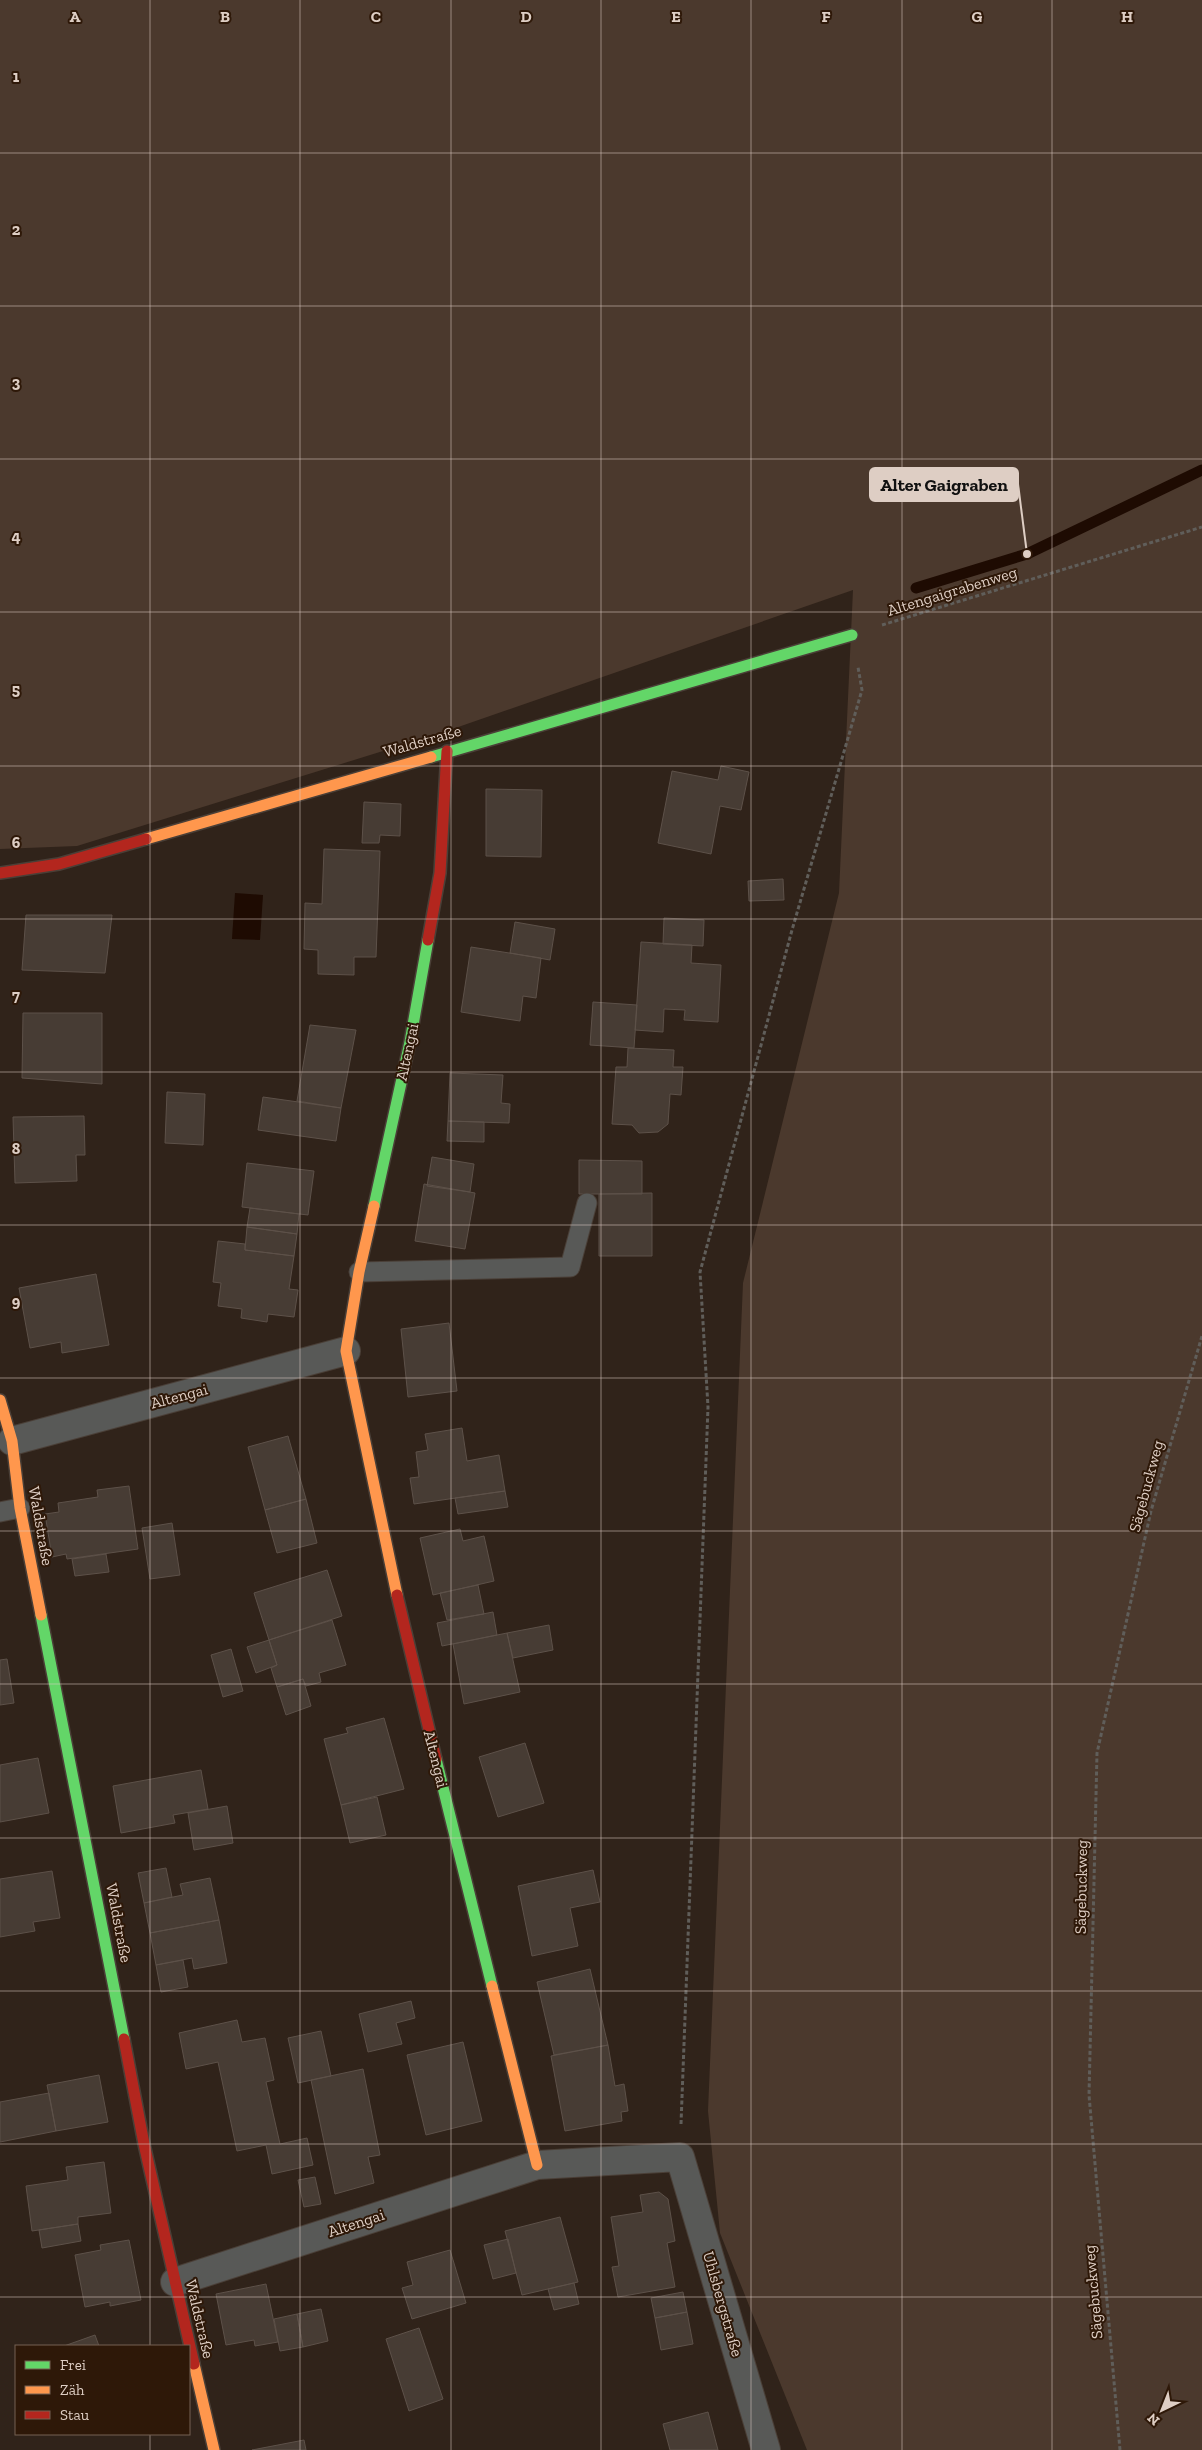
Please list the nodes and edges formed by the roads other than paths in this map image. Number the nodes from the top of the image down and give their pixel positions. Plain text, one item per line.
1 (852, 635) road end
2 (447, 750) junction
3 (0, 873) edge
4 (587, 1203) dead end
5 (358, 1272) junction
6 (346, 1351) junction
7 (0, 1400) edge
8 (12, 1442) junction
9 (20, 1508) junction
10 (0, 1512) edge
11 (680, 2157) joint
12 (537, 2165) junction
13 (175, 2282) junction
14 (190, 2345) edge
15 (190, 2347) edge
16 (214, 2450) edge
17 (766, 2450) edge

1 - 2 street, Waldstraße
2 - 3 street, Waldstraße
2 - 5 street, Altengai
4 - 5 lane
5 - 6 street, Altengai
6 - 8 street, Altengai
6 - 12 street, Altengai
7 - 8 street, Waldstraße
8 - 9 street, Waldstraße
9 - 10 lane
9 - 13 street, Waldstraße
11 - 12 street, Altengai
11 - 17 street, Uhlsbergstraße
12 - 13 street, Altengai
13 - 14 street, Waldstraße
15 - 16 street, Waldstraße

